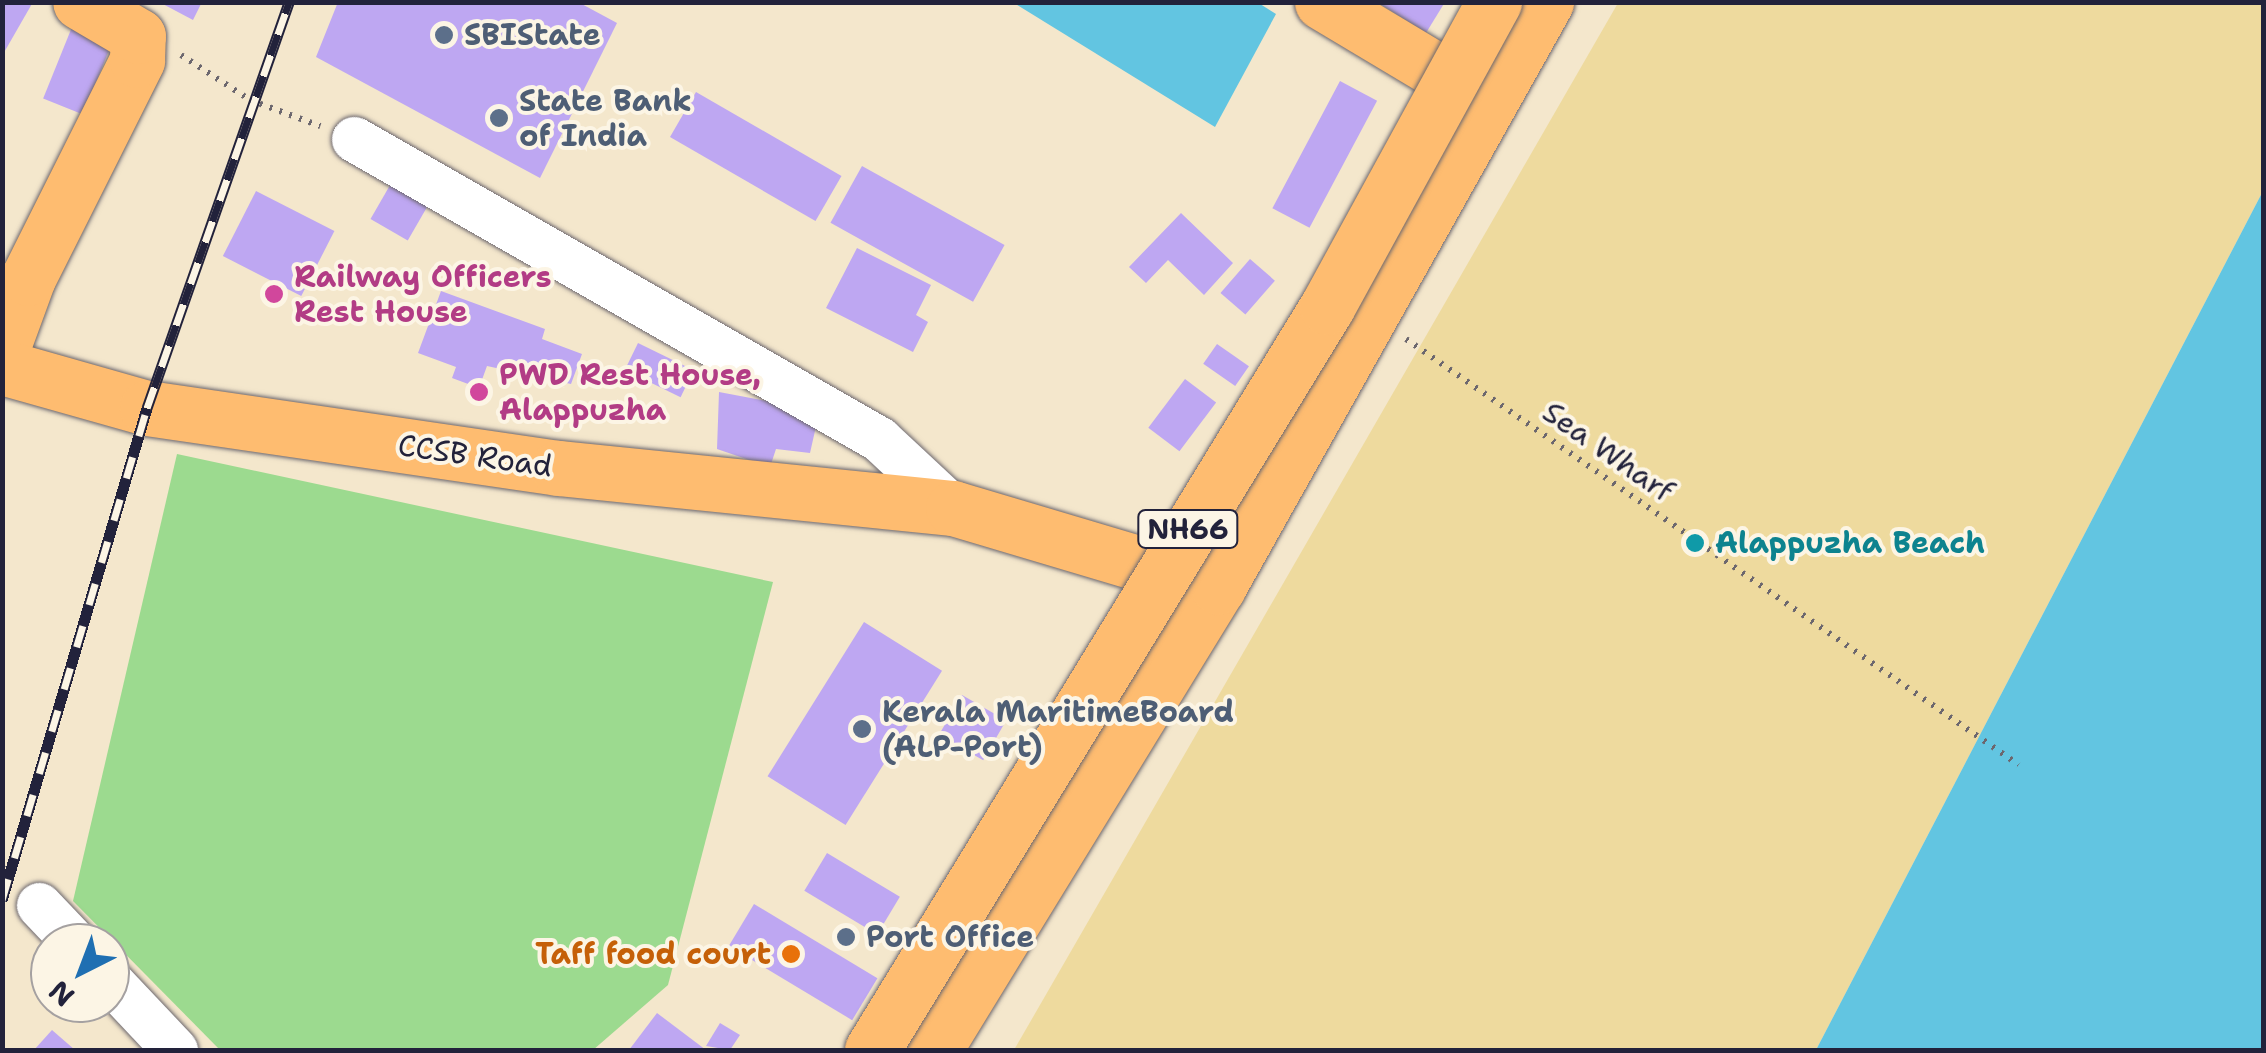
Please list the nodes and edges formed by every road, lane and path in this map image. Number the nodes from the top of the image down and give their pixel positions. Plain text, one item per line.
1 (80, 2) edge
2 (1322, 2) edge
3 (1494, 2) edge
4 (1546, 2) edge
5 (138, 36) junction
6 (1489, 102) junction
7 (354, 139) joint
8 (1368, 312) junction
9 (2, 349) edge
10 (2, 367) edge
11 (953, 508) junction
12 (1218, 587) junction
13 (2020, 765) dead end
14 (39, 905) dead end
15 (56, 923) edge
16 (130, 1002) edge
17 (176, 1050) edge
18 (872, 1050) edge
19 (934, 1050) edge

1 - 5 main road
2 - 6 main road
3 - 18 main road, NH66, bridge
4 - 6 main road
5 - 7 path
5 - 9 main road
6 - 8 main road
7 - 11 street
8 - 12 main road
8 - 13 path, Sea Wharf
10 - 11 main road, CCSB Road
11 - 12 main road, CCSB Road
12 - 19 main road
14 - 15 street
16 - 17 street

